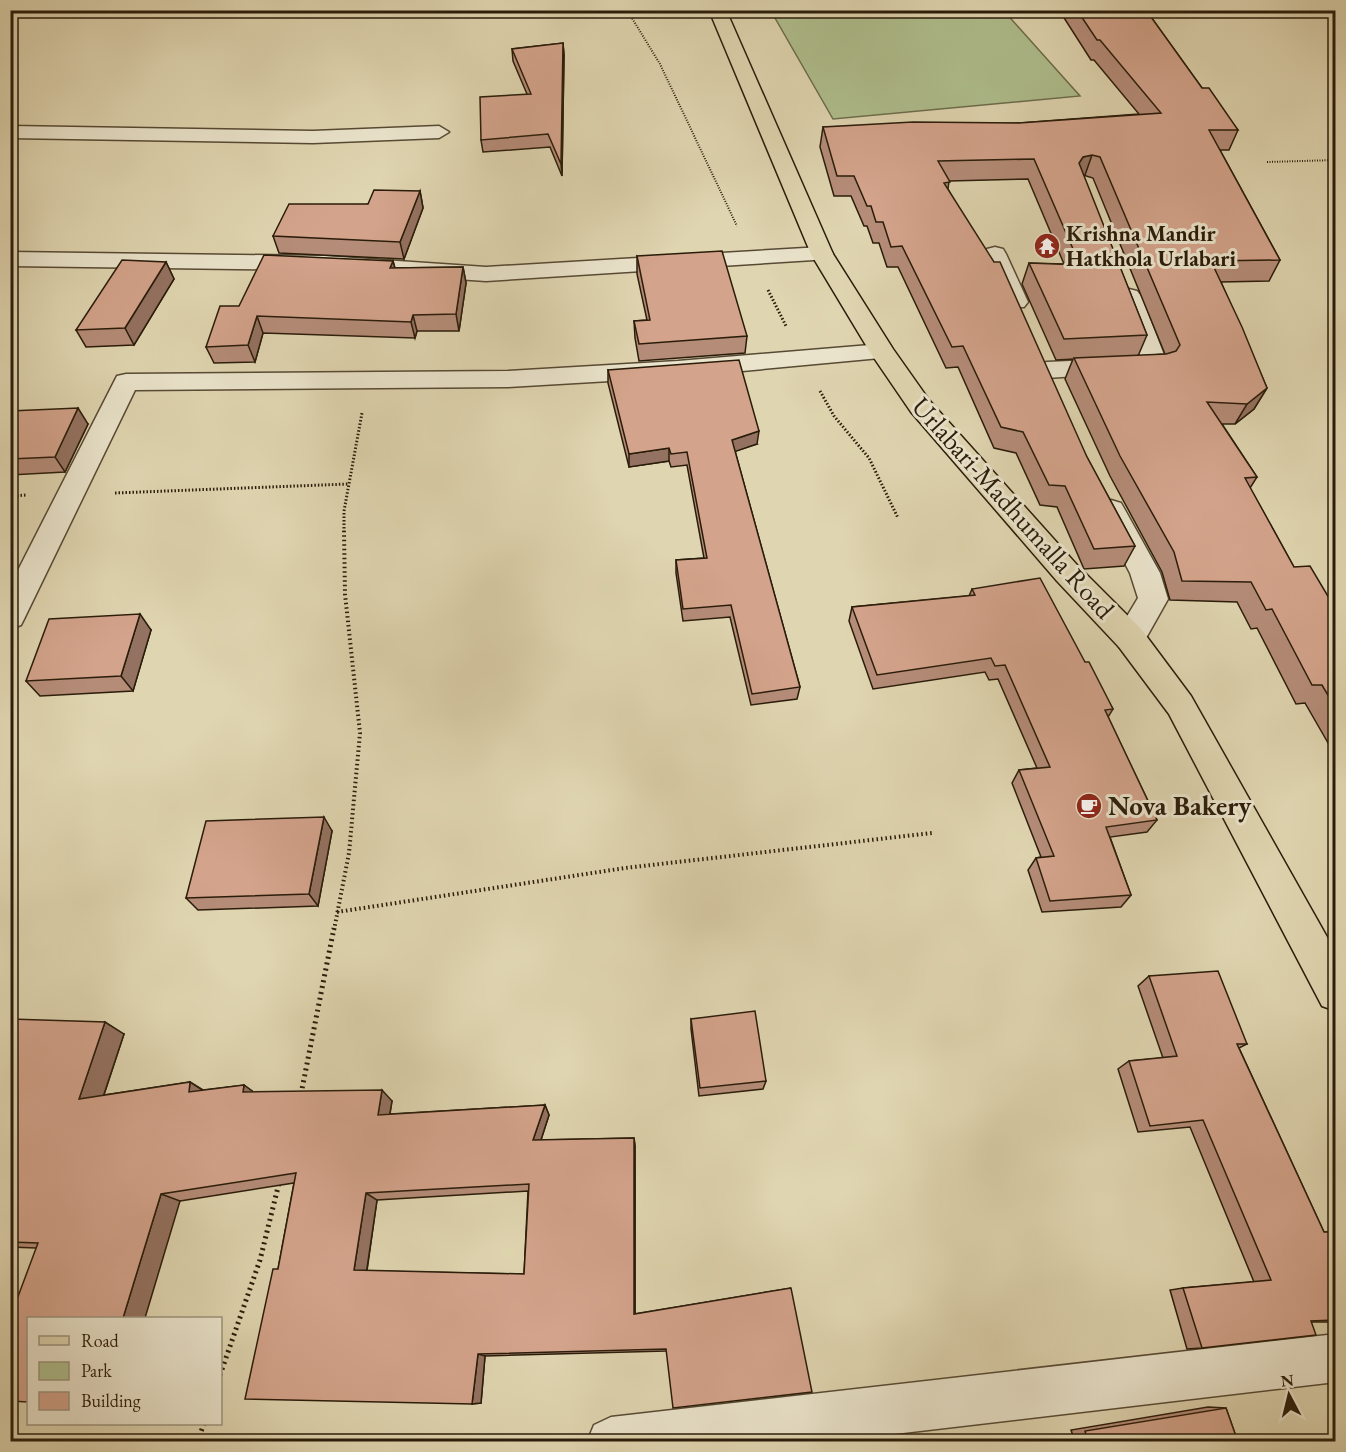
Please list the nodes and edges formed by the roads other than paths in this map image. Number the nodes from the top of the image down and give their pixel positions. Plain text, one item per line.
1 (717, 10) edge
2 (10, 132) edge
3 (439, 132) dead end
4 (822, 254) junction
5 (995, 255) dead end
6 (10, 259) edge
7 (1122, 279) edge
8 (882, 352) junction
9 (1099, 486) edge
10 (10, 616) edge
11 (1130, 638) junction
12 (1335, 992) edge
13 (1335, 1358) edge
14 (611, 1442) edge

1 - 4 main road, Urlabari-Madhumalla Road
2 - 3 street
4 - 6 street
4 - 8 main road, Urlabari-Madhumalla Road
5 - 7 street
8 - 10 street
8 - 11 main road, Urlabari-Madhumalla Road
9 - 11 street
11 - 12 main road, Urlabari-Madhumalla Road
13 - 14 street

